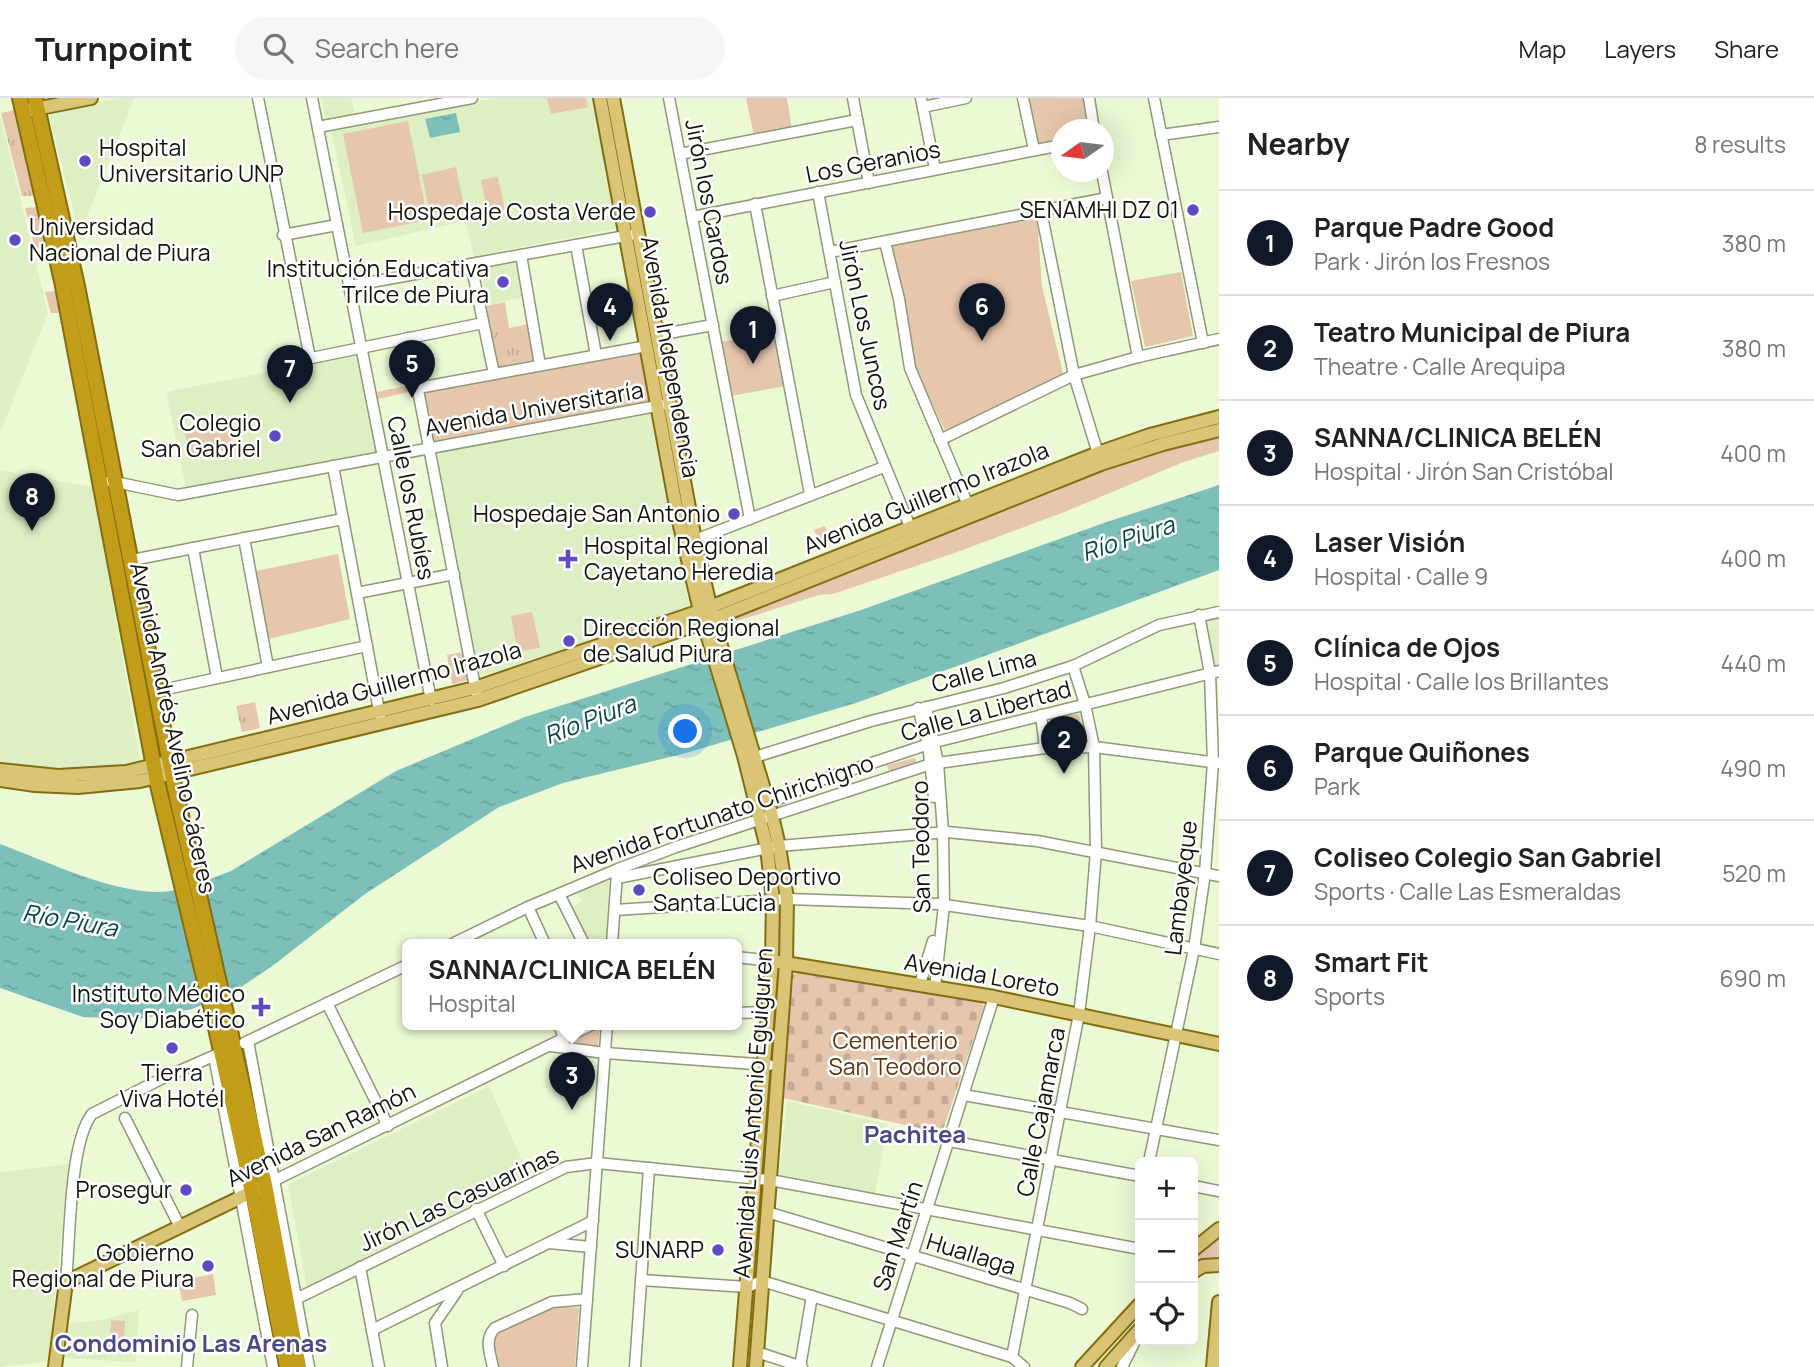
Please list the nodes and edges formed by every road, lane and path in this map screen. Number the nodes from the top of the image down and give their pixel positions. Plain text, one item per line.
1 (91, 98) edge
2 (258, 98) edge
3 (312, 98) edge
4 (472, 98) edge
5 (600, 98) edge
6 (613, 98) edge
7 (669, 98) edge
8 (853, 98) edge
9 (965, 98) edge
10 (1023, 98) edge
11 (1089, 98) edge
12 (1154, 98) edge
13 (428, 102) edge
14 (37, 103) edge
15 (922, 103) edge
16 (21, 105) edge
17 (1092, 119) edge
18 (857, 120) junction
19 (318, 127) junction
20 (1219, 127) edge
21 (1161, 135) junction
22 (1051, 147) edge
23 (1034, 150) junction
24 (680, 154) junction
25 (935, 169) junction
26 (1104, 182) edge
27 (869, 183) junction
28 (818, 192) junction
29 (1107, 198) junction
30 (755, 204) junction
31 (1041, 211) junction
32 (692, 217) junction
33 (337, 225) junction
34 (284, 235) junction
35 (632, 235) junction
36 (885, 242) junction
37 (576, 245) junction
38 (830, 252) junction
39 (522, 255) junction
40 (471, 264) junction
41 (835, 282) junction
42 (349, 286) junction
43 (772, 296) junction
44 (483, 323) junction
45 (713, 326) junction
46 (657, 335) junction
47 (408, 338) junction
48 (1219, 339) edge
49 (1203, 343) junction
50 (647, 346) junction
51 (362, 348) junction
52 (596, 355) junction
53 (1138, 357) junction
54 (310, 358) junction
55 (287, 363) dead end
56 (540, 366) junction
57 (494, 374) junction
58 (1074, 375) junction
59 (418, 388) junction
60 (664, 405) junction
61 (1219, 417) edge
62 (1219, 430) edge
63 (940, 440) junction
64 (429, 448) junction
65 (383, 457) junction
66 (1100, 459) junction
67 (333, 466) junction
68 (884, 467) junction
69 (101, 479) junction
70 (116, 482) junction
71 (810, 494) junction
72 (968, 505) junction
73 (343, 519) junction
74 (750, 519) junction
75 (913, 534) junction
76 (244, 538) junction
77 (695, 540) junction
78 (193, 548) junction
79 (132, 560) junction
80 (454, 574) junction
81 (408, 582) junction
82 (357, 593) junction
83 (1219, 612) edge
84 (706, 615) junction
85 (1199, 615) junction
86 (367, 646) junction
87 (1073, 666) junction
88 (268, 667) junction
89 (1214, 672) edge
90 (217, 678) junction
91 (157, 691) junction
92 (476, 694) junction
93 (431, 700) junction
94 (1085, 704) junction
95 (922, 708) junction
96 (1041, 715) junction
97 (380, 718) junction
98 (931, 743) junction
99 (1094, 747) junction
100 (1045, 748) junction
101 (752, 752) junction
102 (1216, 762) edge
103 (934, 764) junction
104 (170, 768) junction
105 (0, 770) edge
106 (155, 771) junction
107 (0, 780) edge
108 (821, 780) junction
109 (1214, 794) edge
110 (827, 799) junction
111 (767, 813) junction
112 (940, 832) junction
113 (676, 847) junction
114 (773, 847) junction
115 (1096, 851) junction
116 (679, 865) junction
117 (185, 870) junction
118 (617, 873) junction
119 (1205, 873) junction
120 (1219, 876) edge
121 (559, 894) junction
122 (780, 899) junction
123 (941, 904) junction
124 (528, 908) junction
125 (615, 910) junction
126 (1090, 926) junction
127 (463, 939) edge
128 (543, 939) edge
129 (582, 939) edge
130 (612, 939) edge
131 (1194, 949) junction
132 (1219, 954) edge
133 (742, 958) edge
134 (772, 961) junction
135 (786, 963) junction
136 (402, 968) edge
137 (920, 984) junction
138 (935, 987) junction
139 (994, 997) junction
140 (327, 1003) junction
141 (768, 1012) junction
142 (742, 1013) edge
143 (1079, 1014) junction
144 (561, 1030) edge
145 (582, 1030) edge
146 (607, 1030) edge
147 (1177, 1035) junction
148 (565, 1039) junction
149 (1219, 1044) edge
150 (550, 1046) junction
151 (229, 1049) junction
152 (605, 1053) junction
153 (764, 1064) junction
154 (778, 1065) junction
155 (964, 1095) junction
156 (1061, 1111) junction
157 (125, 1118) dead end
158 (388, 1126) junction
159 (1156, 1128) junction
160 (949, 1140) junction
161 (1219, 1140) edge
162 (1150, 1157) edge
163 (1052, 1160) junction
164 (597, 1163) junction
165 (649, 1168) junction
166 (1135, 1176) edge
167 (755, 1179) junction
168 (770, 1180) junction
169 (1198, 1187) edge
170 (258, 1189) junction
171 (1219, 1191) edge
172 (476, 1209) junction
173 (927, 1211) junction
174 (767, 1212) junction
175 (593, 1221) junction
176 (180, 1227) junction
177 (1219, 1229) edge
178 (1037, 1230) junction
179 (548, 1243) junction
180 (1198, 1246) edge
181 (591, 1247) junction
182 (1135, 1248) edge
183 (912, 1257) junction
184 (1219, 1265) edge
185 (504, 1266) junction
186 (360, 1267) junction
187 (1198, 1269) edge
188 (641, 1280) junction
189 (762, 1281) junction
190 (66, 1282) junction
191 (747, 1287) junction
192 (458, 1289) junction
193 (1025, 1291) junction
194 (812, 1296) junction
195 (296, 1299) junction
196 (587, 1299) junction
197 (1219, 1302) edge
198 (429, 1303) junction
199 (1082, 1309) dead end
200 (1135, 1309) edge
201 (192, 1315) dead end
202 (891, 1321) junction
203 (435, 1326) junction
204 (372, 1330) junction
205 (1135, 1336) edge
206 (1135, 1340) edge
207 (757, 1352) junction
208 (1013, 1357) junction
209 (55, 1367) edge
210 (187, 1367) edge
211 (273, 1367) edge
212 (287, 1367) edge
213 (299, 1367) edge
214 (309, 1367) edge
215 (379, 1367) edge
216 (442, 1367) edge
217 (493, 1367) edge
218 (582, 1367) edge
219 (635, 1367) edge
220 (740, 1367) edge
221 (756, 1367) edge
222 (801, 1367) edge
223 (877, 1367) edge
224 (1024, 1367) edge
225 (1082, 1367) edge
226 (1107, 1367) edge
227 (1122, 1367) edge
228 (1213, 1367) edge

1 - 14 main road
2 - 34 street
3 - 19 street, Calle los Rubíes
4 - 13 street
5 - 35 main road, Avenida Independencia
6 - 35 main road, Avenida Independencia
7 - 24 street, Jirón los Cardos
8 - 18 street
9 - 15 street
10 - 23 street
11 - 17 street
12 - 21 street
13 - 19 street
14 - 16 main road
14 - 70 highway, Avenida Andrés Avelino Cáceres
15 - 25 street
16 - 69 highway, Avenida Andrés Avelino Cáceres
18 - 24 street
18 - 27 street
19 - 33 street, Calle los Rubíes
20 - 21 street
21 - 49 street
22 - 23 street, Los Geranios
23 - 25 street, Los Geranios
24 - 32 street, Jirón los Cardos
25 - 27 street, Los Geranios
26 - 29 street
27 - 28 street, Los Geranios
28 - 30 street, Los Geranios
28 - 38 street, Jirón Los Juncos
29 - 31 street
29 - 53 street
30 - 32 street, Los Geranios
30 - 43 street
31 - 36 street
31 - 58 street
32 - 45 street, Jirón los Cardos
33 - 34 street
33 - 42 street, Calle los Rubíes
34 - 54 street
35 - 37 street
35 - 46 main road, Avenida Independencia
35 - 50 main road, Avenida Independencia
36 - 38 street
36 - 63 street
37 - 39 street
37 - 52 street
38 - 41 street, Jirón Los Juncos
39 - 40 street
39 - 56 street
40 - 42 street
40 - 44 street
41 - 43 street
41 - 68 street, Jirón Los Juncos
42 - 51 street, Calle los Rubíes
43 - 71 street
44 - 47 street
44 - 57 street
45 - 46 street
45 - 74 street, Jirón los Cardos
46 - 60 main road, Avenida Independencia
47 - 51 street
47 - 59 street
48 - 49 street
49 - 53 street
50 - 52 street
50 - 60 main road, Avenida Independencia
51 - 54 street
51 - 65 street, Calle los Rubíes
52 - 56 street
53 - 58 street
54 - 55 street
56 - 57 street
57 - 59 street
58 - 63 street
58 - 66 street
59 - 64 street
60 - 64 street, Avenida Universitaría
60 - 77 main road, Avenida Independencia
60 - 84 main road, Avenida Independencia
61 - 66 main road, Avenida Guillermo Irazola
62 - 66 main road, Avenida Guillermo Irazola
63 - 72 street
64 - 65 street, Avenida Universitaría
64 - 80 street
65 - 67 street, Avenida Universitaría
65 - 81 street, Calle los Rubíes
66 - 72 main road, Avenida Guillermo Irazola
66 - 75 main road, Avenida Guillermo Irazola
67 - 70 street, Avenida Universitaría
67 - 73 street
68 - 71 street
68 - 75 street, Jirón Los Juncos
69 - 70 street, Avenida Universitaría
69 - 106 highway, Avenida Andrés Avelino Cáceres
70 - 79 highway, Avenida Andrés Avelino Cáceres
71 - 74 street
72 - 75 main road, Avenida Guillermo Irazola
73 - 76 street
73 - 82 street
74 - 77 street
75 - 84 main road, Avenida Guillermo Irazola
76 - 78 street
76 - 88 street
77 - 84 main road, Avenida Independencia
78 - 79 street
78 - 90 street
79 - 91 highway, Avenida Andrés Avelino Cáceres
80 - 81 street
80 - 92 street
81 - 82 street
81 - 93 street, Calle los Rubíes
82 - 86 street
83 - 85 street, Calle Lima
84 - 92 main road, Avenida Guillermo Irazola
84 - 101 main road, Avenida Luis Antonio Eguiguren
85 - 87 street, Calle Lima
85 - 89 street, Lambayeque
86 - 88 street
86 - 97 street
87 - 94 street, Calle Cajamarca
87 - 95 street, Calle Lima
88 - 90 street
89 - 94 street, Calle La Libertad
89 - 102 street, Lambayeque
90 - 91 street
91 - 104 highway, Avenida Andrés Avelino Cáceres
92 - 93 main road, Avenida Guillermo Irazola
92 - 97 main road, Avenida Guillermo Irazola
93 - 97 main road, Avenida Guillermo Irazola
94 - 96 street, Calle La Libertad
94 - 99 street, Calle Cajamarca
95 - 98 street, San Teodoro
95 - 101 street, Calle Lima
96 - 98 street, Calle La Libertad
96 - 100 street
97 - 104 main road, Avenida Guillermo Irazola
98 - 103 street, San Teodoro
98 - 108 street, Calle La Libertad
99 - 100 street, Avenida Fortunato Chirichigno
99 - 102 street, Avenida Fortunato Chirichigno
99 - 115 street, Calle Cajamarca
100 - 103 street, Avenida Fortunato Chirichigno
101 - 111 main road, Avenida Luis Antonio Eguiguren
102 - 109 street, Lambayeque
103 - 110 street, Avenida Fortunato Chirichigno
103 - 112 street, San Teodoro
104 - 106 main road, Avenida Guillermo Irazola
104 - 117 highway, Avenida Andrés Avelino Cáceres
105 - 106 main road, Avenida Guillermo Irazola
106 - 107 main road, Avenida Guillermo Irazola
106 - 117 highway, Avenida Andrés Avelino Cáceres
108 - 110 street
108 - 111 street, Calle La Libertad
109 - 119 street, Lambayeque
110 - 111 street, Avenida Fortunato Chirichigno
111 - 113 street, Avenida Fortunato Chirichigno
111 - 114 main road, Avenida Luis Antonio Eguiguren
112 - 114 street
112 - 115 street
112 - 123 street, San Teodoro
113 - 116 street
113 - 118 street, Avenida Fortunato Chirichigno
114 - 116 street
114 - 122 main road, Avenida Luis Antonio Eguiguren
115 - 119 street
115 - 126 street, Calle Cajamarca
116 - 118 street
117 - 151 highway, Avenida Andrés Avelino Cáceres
118 - 121 street, Avenida Fortunato Chirichigno
118 - 125 street
119 - 120 street
119 - 131 street, Lambayeque
121 - 124 street, Avenida Fortunato Chirichigno
121 - 129 street
122 - 123 street
122 - 125 street
122 - 134 main road, Avenida Luis Antonio Eguiguren
122 - 135 main road, Avenida Luis Antonio Eguiguren
123 - 126 street
123 - 137 street, San Teodoro
123 - 138 street, San Teodoro
124 - 127 street, Avenida Fortunato Chirichigno
124 - 128 street
125 - 130 street
126 - 131 street
126 - 143 street, Calle Cajamarca
131 - 132 street
131 - 147 street, Lambayeque
133 - 134 street, Avenida Loreto
134 - 135 main road, Avenida Loreto
134 - 141 main road, Avenida Luis Antonio Eguiguren
135 - 137 main road, Avenida Loreto
135 - 154 main road, Avenida Luis Antonio Eguiguren
136 - 140 street
137 - 138 main road, Avenida Loreto
138 - 139 main road, Avenida Loreto
139 - 143 main road, Avenida Loreto
139 - 155 street, San Martín
140 - 151 street
140 - 158 street
141 - 142 street
141 - 153 main road, Avenida Luis Antonio Eguiguren
143 - 147 main road, Avenida Loreto
143 - 156 street, Calle Cajamarca
144 - 148 street
145 - 148 street, Avenida San Ramón
146 - 152 street
147 - 149 main road, Avenida Loreto
147 - 159 street, Lambayeque
148 - 150 street, Avenida San Ramón
150 - 152 street
150 - 158 street, Avenida San Ramón
151 - 170 highway, Avenida Andrés Avelino Cáceres
151 - 170 street, Avenida Andrés Avelino Cáceres
151 - 190 street
152 - 153 street
152 - 164 street
153 - 154 street
153 - 167 main road, Avenida Luis Antonio Eguiguren
154 - 168 main road, Avenida Luis Antonio Eguiguren
155 - 156 street
155 - 160 street, San Martín
156 - 159 street
156 - 163 street, Calle Cajamarca
157 - 176 street
158 - 170 street, Avenida San Ramón
159 - 161 street
159 - 162 street, Lambayeque
160 - 163 street
160 - 173 street, San Martín
163 - 166 street
163 - 178 street, Calle Cajamarca
164 - 165 street, Jirón Las Casuarinas
164 - 172 street, Jirón Las Casuarinas
164 - 175 street
165 - 167 street, Jirón Las Casuarinas
165 - 188 street
167 - 168 street, Jirón Las Casuarinas
167 - 191 main road, Avenida Luis Antonio Eguiguren
168 - 173 street, Jirón Las Casuarinas
168 - 174 main road, Avenida Luis Antonio Eguiguren
169 - 171 street
170 - 176 main road, Avenida San Ramón
170 - 195 street, Avenida Andrés Avelino Cáceres
170 - 211 street, Avenida Andrés Avelino Cáceres
170 - 212 highway, Avenida Andrés Avelino Cáceres
170 - 213 highway, Avenida Andrés Avelino Cáceres
172 - 185 street
172 - 186 street, Jirón Las Casuarinas
173 - 178 street, Jirón Las Casuarinas
173 - 183 street, San Martín
174 - 183 street, Huallaga
174 - 189 main road, Avenida Luis Antonio Eguiguren
175 - 179 street
175 - 181 street
176 - 190 main road, Avenida San Ramón
177 - 180 main road
178 - 182 street, Jirón Las Casuarinas
178 - 193 street, Calle Cajamarca
179 - 181 street
179 - 185 street
181 - 196 street
183 - 193 street, Huallaga
183 - 202 street, San Martín
184 - 187 main road
185 - 192 street
186 - 195 street, Jirón Las Casuarinas
186 - 204 street
188 - 191 street
188 - 219 street
189 - 191 street
189 - 194 street
189 - 207 main road, Avenida Luis Antonio Eguiguren
190 - 209 main road
191 - 220 main road, Avenida Luis Antonio Eguiguren
192 - 198 street
192 - 203 street
193 - 199 street, Huallaga
193 - 208 street, Calle Cajamarca
194 - 202 street
194 - 222 street
195 - 214 street, Avenida Andrés Avelino Cáceres
196 - 217 street
196 - 218 street
197 - 228 main road
198 - 203 street
198 - 204 street
200 - 225 main road
201 - 210 street
202 - 208 street
202 - 223 street, San Martín
203 - 216 street
204 - 215 street
205 - 226 main road
206 - 227 street
207 - 221 main road, Avenida Luis Antonio Eguiguren
207 - 222 street
208 - 224 street

